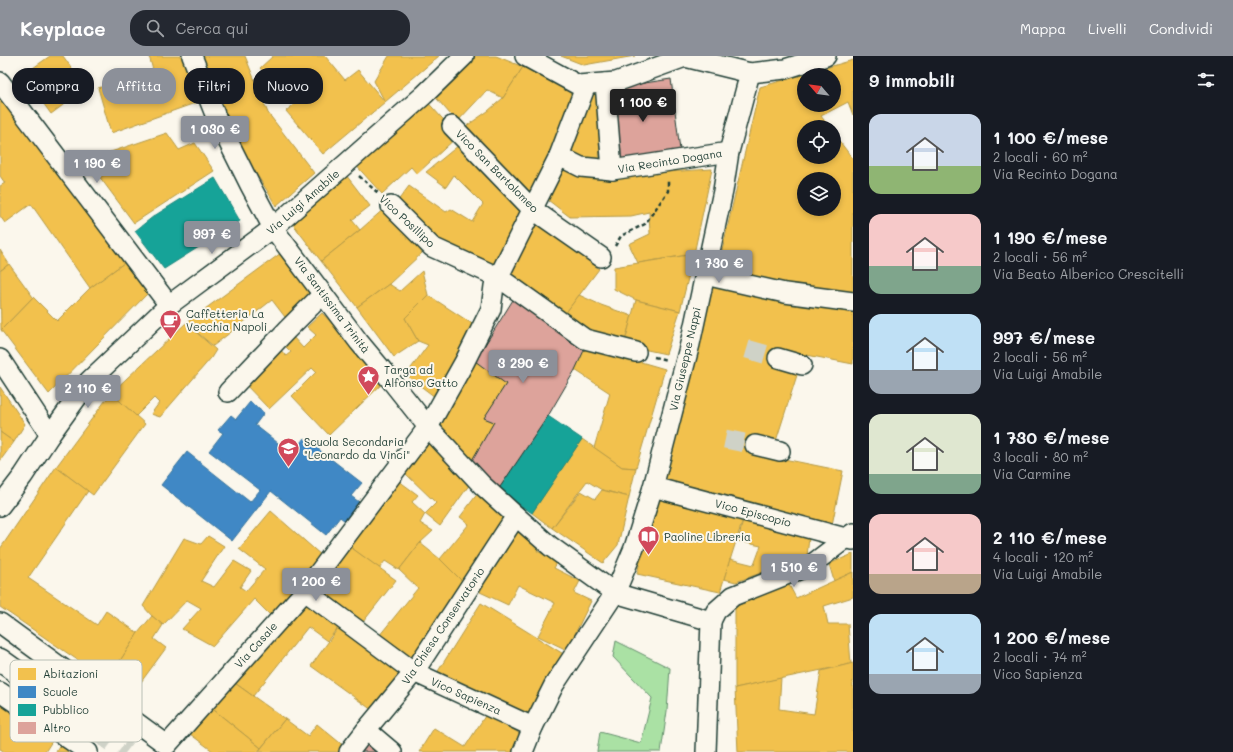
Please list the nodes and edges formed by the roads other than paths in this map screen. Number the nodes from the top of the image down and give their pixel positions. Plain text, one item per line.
1 (192, 56) edge
2 (464, 56) edge
3 (525, 56) edge
4 (826, 56) edge
5 (685, 57) edge
6 (750, 73) junction
7 (0, 82) edge
8 (605, 83) junction
9 (586, 85) junction
10 (452, 126) dead end
11 (729, 152) junction
12 (559, 156) junction
13 (612, 170) junction
14 (391, 206) road end
15 (532, 209) junction
16 (273, 228) junction
17 (601, 258) road end
18 (705, 275) junction
19 (498, 277) junction
20 (323, 294) junction
21 (853, 302) edge
22 (169, 305) junction
23 (636, 352) road end
24 (778, 358) tunnel mouth
25 (0, 359) edge
26 (802, 365) dead end
27 (228, 392) dead end
28 (428, 427) junction
29 (50, 435) junction
30 (755, 445) tunnel mouth
31 (780, 451) dead end
32 (653, 487) junction
33 (0, 506) edge
34 (516, 516) junction
35 (816, 530) junction
36 (851, 537) edge
37 (823, 556) junction
38 (305, 591) junction
39 (615, 593) junction
40 (711, 621) junction
41 (0, 623) edge
42 (0, 660) edge
43 (48, 660) edge
44 (10, 667) edge
45 (414, 672) junction
46 (0, 692) edge
47 (10, 699) edge
48 (533, 727) junction
49 (366, 730) junction
50 (142, 732) edge
51 (73, 742) edge
52 (166, 750) edge
53 (88, 752) edge
54 (349, 752) edge
55 (392, 752) edge
56 (523, 752) edge
57 (706, 752) edge

1 - 16 street, Via Santissima Trinità
2 - 16 street, Via Luigi Amabile
3 - 9 street
4 - 6 street
5 - 6 street
5 - 8 street
6 - 11 street, Via Giuseppe Nappi
7 - 22 street
8 - 9 street
8 - 13 street, Via Recinto Dogana
9 - 12 street, Via Casale
10 - 15 street, Vico San Bartolomeo
11 - 13 street, Via Recinto Dogana
11 - 18 street, Via Giuseppe Nappi
12 - 13 street, Via Recinto Dogana
12 - 15 street, Via Casale
14 - 19 street, Vico Posillipo
15 - 17 street, Vico San Bartolomeo
15 - 19 street, Via Casale
16 - 20 street, Via Santissima Trinità
16 - 22 street, Via Luigi Amabile
18 - 21 street
18 - 32 street, Via Giuseppe Nappi
19 - 23 street, Vico Posillipo
19 - 28 street, Via Casale
20 - 27 street
20 - 28 street, Via Santissima Trinità
22 - 29 street, Via Luigi Amabile
24 - 26 street
25 - 29 street
28 - 34 street, Via Santissima Trinità
28 - 38 street, Via Casale
29 - 33 street, Via Luigi Amabile
30 - 31 street
32 - 35 street, Vico Episcopio
32 - 39 street, Via Giuseppe Nappi
34 - 39 street, Via Santissima Trinità
34 - 45 street, Via Chiesa Conservatorio
35 - 36 street, Vico Episcopio
35 - 37 street
36 - 37 street
37 - 40 street
38 - 45 street, Vico Sapienza
38 - 52 street, Via Casale
39 - 40 street, Via Santissima Trinità
39 - 48 street, Via Giuseppe Nappi
40 - 57 street
41 - 43 street
42 - 44 street
45 - 48 street, Vico Sapienza
45 - 49 street, Via Chiesa Conservatorio
46 - 47 street
48 - 56 street, Via Giuseppe Nappi
49 - 54 street, Via Chiesa Conservatorio
49 - 55 street
50 - 52 street
51 - 53 street

